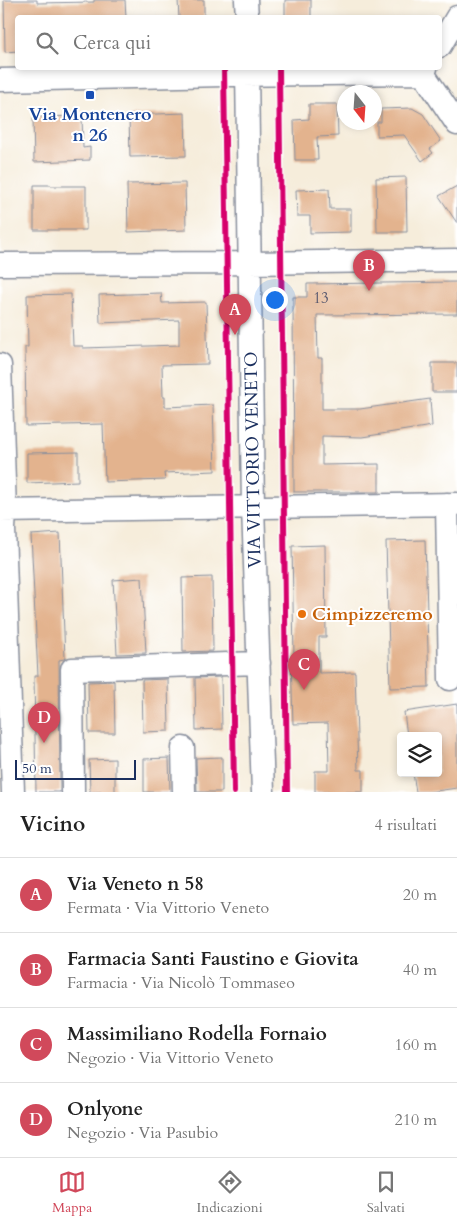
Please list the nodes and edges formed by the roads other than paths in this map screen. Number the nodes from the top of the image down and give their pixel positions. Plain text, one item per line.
1 (246, 0) edge
2 (247, 15) edge
3 (457, 17) edge
4 (442, 43) edge
5 (425, 70) edge
6 (247, 71) edge
7 (0, 80) edge
8 (457, 124) edge
9 (457, 260) edge
10 (250, 263) junction
11 (0, 264) edge
12 (0, 365) edge
13 (452, 504) edge
14 (253, 507) junction
15 (3, 511) edge
16 (259, 662) junction
17 (450, 679) dead end
18 (5, 698) edge
19 (183, 748) dead end
20 (13, 792) edge
21 (73, 792) edge
22 (184, 792) edge
23 (263, 792) edge

1 - 2 street
3 - 4 street
5 - 6 street
5 - 8 street
6 - 7 street
6 - 10 street, VIA VITTORIO VENETO
9 - 10 street
10 - 11 street
10 - 14 street, VIA VITTORIO VENETO
12 - 15 street
13 - 14 street
13 - 17 street
14 - 15 street
14 - 16 street, VIA VITTORIO VENETO
15 - 18 street
16 - 21 street
16 - 23 street, VIA VITTORIO VENETO
18 - 20 street
19 - 22 street

